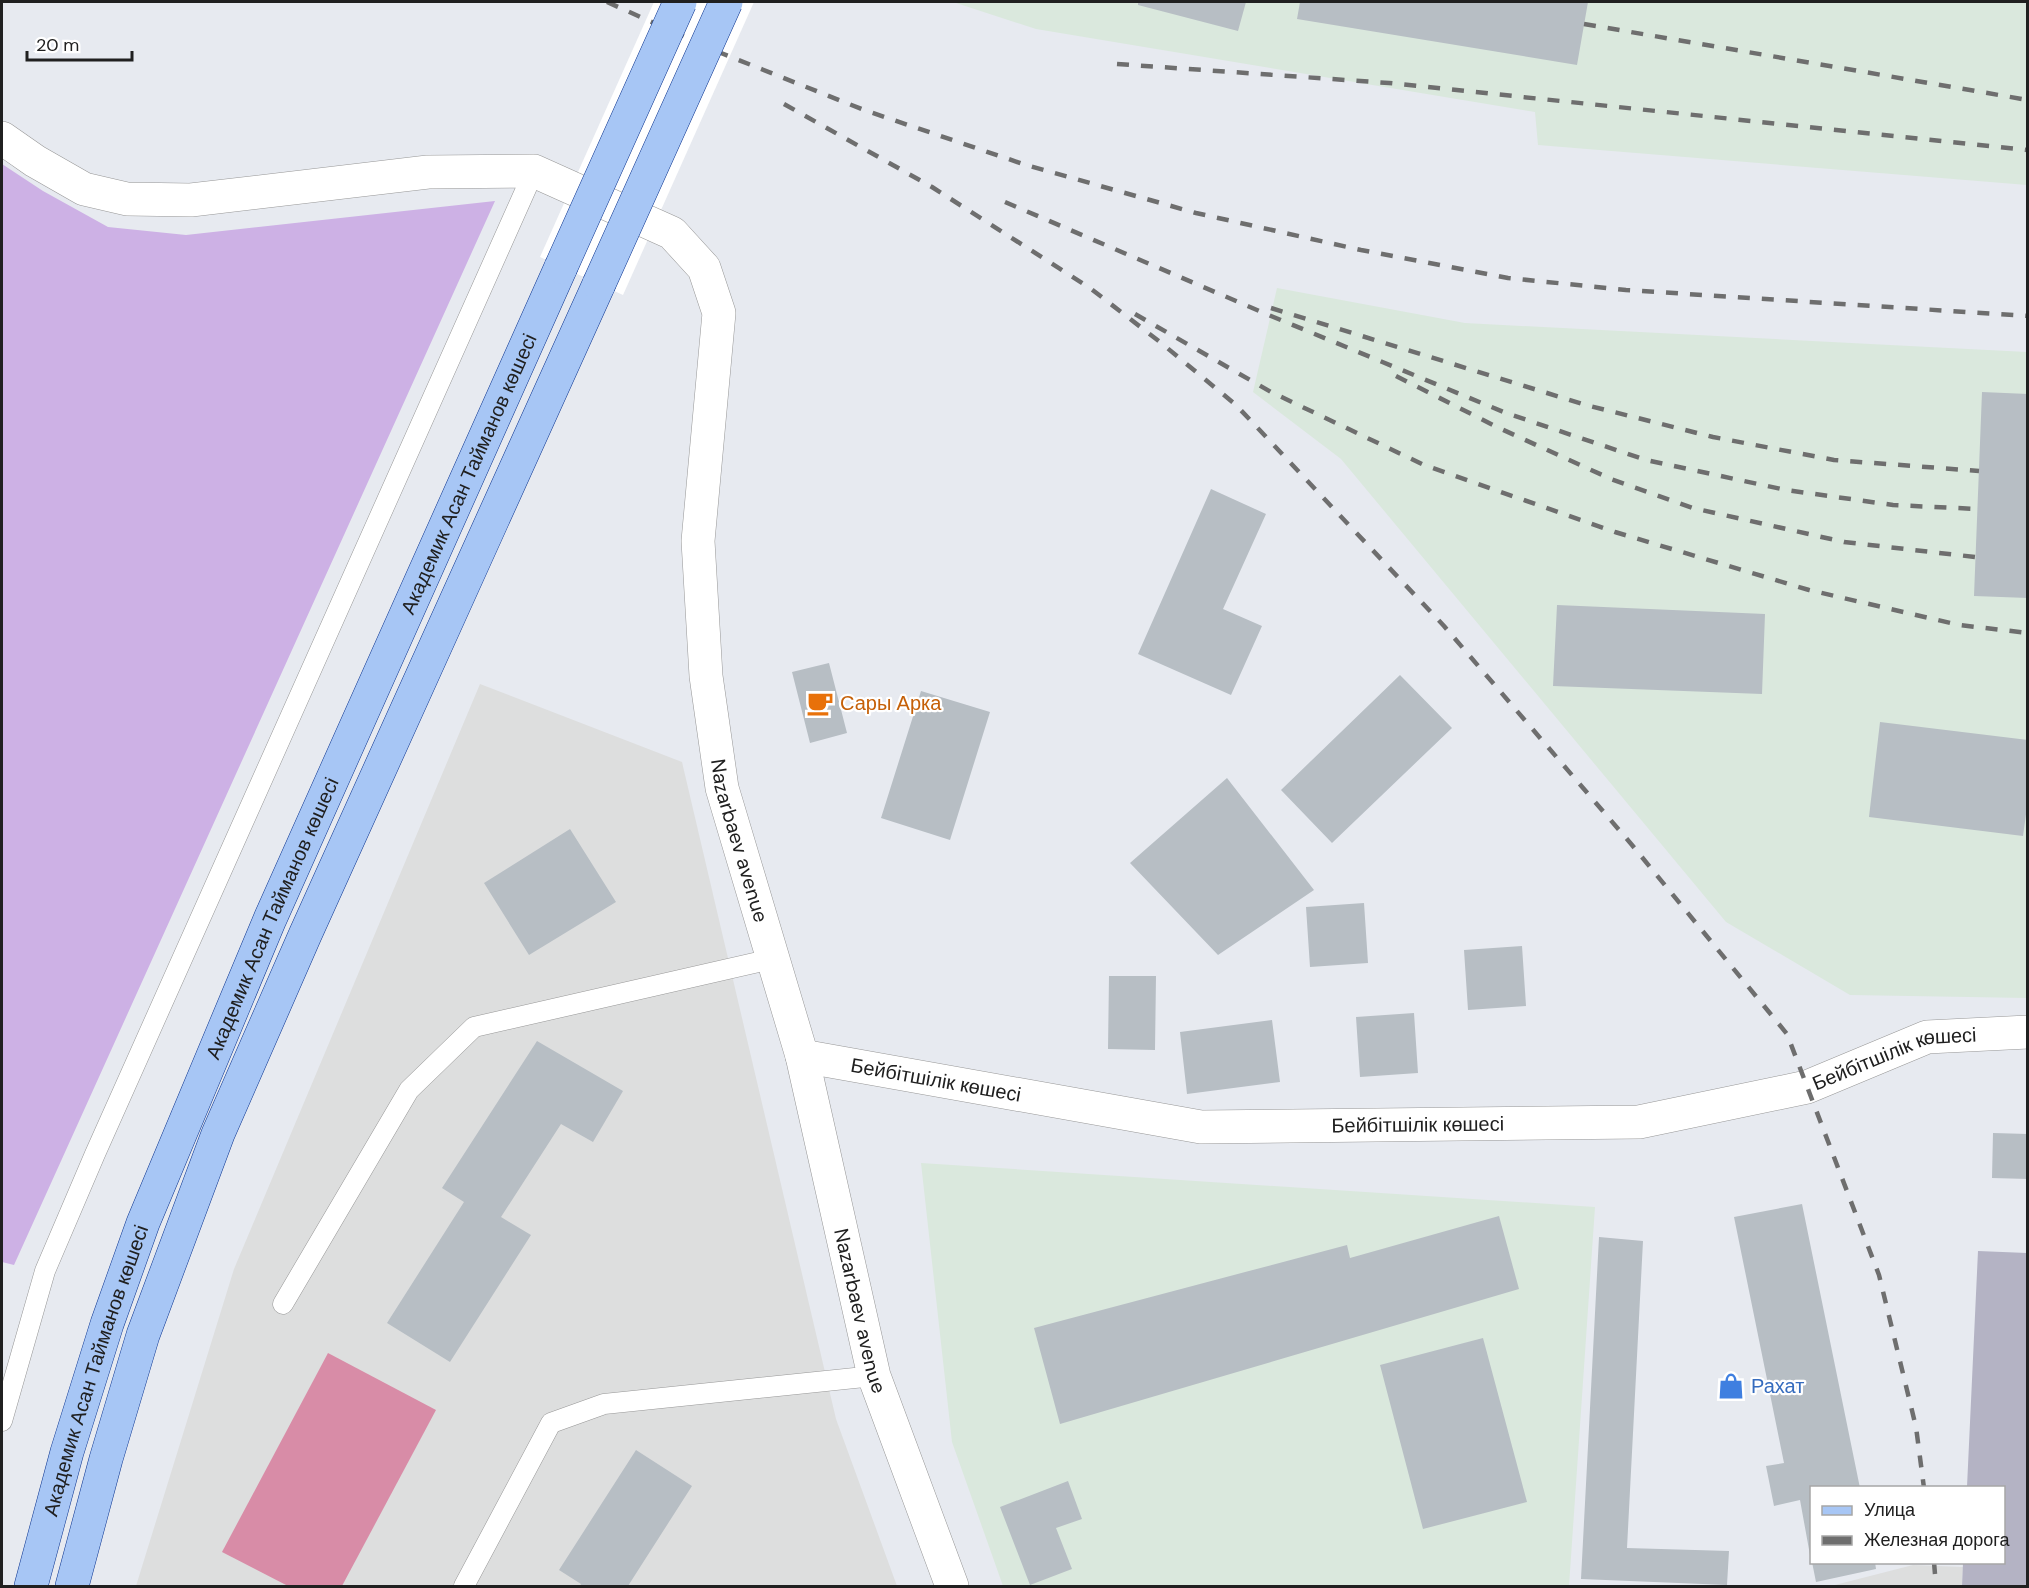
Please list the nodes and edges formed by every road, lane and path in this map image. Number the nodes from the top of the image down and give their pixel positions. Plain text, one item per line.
1 (680, 2) edge
2 (726, 2) edge
3 (2, 138) edge
4 (534, 171) junction
5 (772, 959) junction
6 (2028, 1032) edge
7 (802, 1056) junction
8 (283, 1304) dead end
9 (874, 1376) junction
10 (2, 1421) edge
11 (31, 1587) edge
12 (72, 1587) edge
13 (465, 1587) edge
14 (952, 1587) edge

1 - 11 main road, Академик Асан Тайманов көшесі, bridge
2 - 12 main road, Академик Асан Тайманов көшесі, bridge
3 - 4 street
4 - 5 street, Nazarbaev avenue
4 - 10 lane
5 - 7 street, Nazarbaev avenue
5 - 8 lane
6 - 7 street, Бейбітшілік көшесі
7 - 9 street, Nazarbaev avenue
9 - 13 lane
9 - 14 street, Nazarbaev avenue

